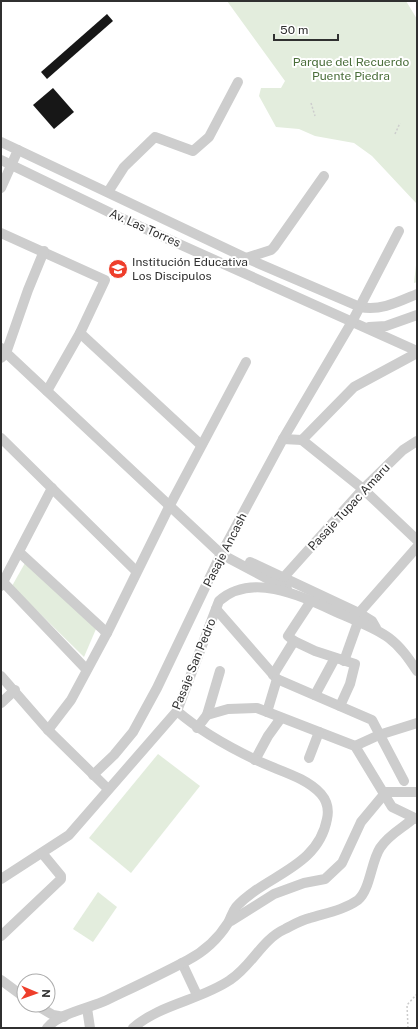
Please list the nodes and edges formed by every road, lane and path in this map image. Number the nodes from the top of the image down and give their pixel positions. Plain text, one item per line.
1 (238, 82) dead end
2 (311, 103) dead end
3 (315, 116) dead end
4 (400, 123) dead end
5 (395, 134) dead end
6 (1, 142) edge
7 (18, 150) junction
8 (1, 160) edge
9 (11, 164) junction
10 (324, 176) dead end
11 (1, 188) edge
12 (108, 192) junction
13 (399, 231) dead end
14 (1, 233) edge
15 (44, 251) junction
16 (246, 258) junction
17 (417, 294) edge
18 (360, 307) junction
19 (417, 315) edge
20 (353, 320) junction
21 (367, 327) junction
22 (80, 333) junction
23 (417, 352) edge
24 (3, 353) edge
25 (246, 362) dead end
26 (47, 391) junction
27 (1, 438) edge
28 (284, 439) junction
29 (302, 440) junction
30 (417, 441) edge
31 (201, 445) junction
32 (52, 488) junction
33 (363, 490) junction
34 (169, 507) junction
35 (417, 540) edge
36 (417, 547) edge
37 (19, 552) junction
38 (221, 554) junction
39 (136, 571) junction
40 (284, 577) junction
41 (2, 584) edge
42 (307, 599) junction
43 (216, 609) junction
44 (358, 617) junction
45 (107, 633) junction
46 (294, 641) junction
47 (339, 660) junction
48 (86, 669) junction
49 (220, 671) dead end
50 (417, 671) edge
51 (1, 676) edge
52 (275, 677) junction
53 (15, 690) junction
54 (315, 696) junction
55 (1, 703) edge
56 (340, 706) junction
57 (178, 711) junction
58 (267, 712) junction
59 (207, 715) junction
60 (281, 718) junction
61 (417, 722) edge
62 (197, 728) junction
63 (48, 730) junction
64 (318, 732) junction
65 (380, 735) junction
66 (355, 746) junction
67 (309, 758) dead end
68 (255, 760) junction
69 (93, 775) junction
70 (404, 781) dead end
71 (108, 789) junction
72 (417, 792) edge
73 (385, 794) junction
74 (416, 819) edge
75 (42, 853) junction
76 (1, 879) edge
77 (229, 922) junction
78 (1, 936) edge
79 (182, 963) junction
80 (1, 980) edge
81 (16, 990) edge
82 (417, 994) edge
83 (197, 995) junction
84 (87, 1008) junction
85 (50, 1013) edge
86 (64, 1017) junction
87 (47, 1028) edge
88 (90, 1028) edge
89 (133, 1028) edge
90 (408, 1028) edge

1 - 12 street
2 - 3 path
4 - 5 path
6 - 7 street, Av. Las Torres
7 - 9 street
7 - 12 street, Av. Las Torres
8 - 9 street, Av. Las Torres
9 - 11 street
9 - 20 street, Av. Las Torres
10 - 16 street
12 - 16 street, Av. Las Torres
13 - 18 street, Pasaje Ancash
14 - 15 street
15 - 22 street
15 - 24 street
16 - 18 street, Av. Las Torres
17 - 18 street
18 - 20 street, Pasaje Ancash
19 - 21 street
20 - 21 street, Av. Las Torres
20 - 28 street, Pasaje Ancash
21 - 23 street, Av. Las Torres
22 - 26 street
22 - 31 street
23 - 29 street
24 - 26 street
25 - 31 street
26 - 34 street
27 - 32 street
28 - 29 street
28 - 38 street, Pasaje Ancash
29 - 33 street
30 - 33 street, Pasaje Tupac Amaru
31 - 34 street
32 - 37 street
32 - 39 street
33 - 35 street
33 - 40 street, Pasaje Tupac Amaru
34 - 38 street
34 - 39 street
36 - 44 street
37 - 41 street
37 - 45 street
38 - 40 street
38 - 42 street
38 - 69 street, Pasaje Ancash
39 - 45 street
40 - 44 street
41 - 48 street
42 - 43 street, Pasaje San Pedro
42 - 44 street, Pasaje San Pedro
42 - 46 street
43 - 52 street
43 - 57 street, Pasaje San Pedro
44 - 47 street
44 - 50 street
45 - 48 street
46 - 47 street
46 - 52 street
47 - 54 street
47 - 56 street
48 - 63 street
49 - 59 street
51 - 53 street
52 - 54 street
52 - 58 street
53 - 55 street
53 - 63 street
54 - 56 street
56 - 65 street
57 - 62 street
57 - 71 street, Pasaje San Pedro
58 - 59 street
58 - 60 street
59 - 62 street
60 - 64 street
60 - 68 street
61 - 65 street
62 - 68 street
63 - 69 street
64 - 66 street
64 - 67 street
65 - 66 street
65 - 70 street
66 - 73 street
68 - 77 street
69 - 71 street
71 - 75 street, Pasaje San Pedro
72 - 73 street
73 - 74 street
73 - 77 street
74 - 83 street
75 - 76 street, Pasaje San Pedro
75 - 78 street
77 - 79 street
79 - 83 street
79 - 84 street
80 - 81 street
82 - 90 path
83 - 89 street
84 - 86 street
84 - 88 street
85 - 86 street
86 - 87 street

